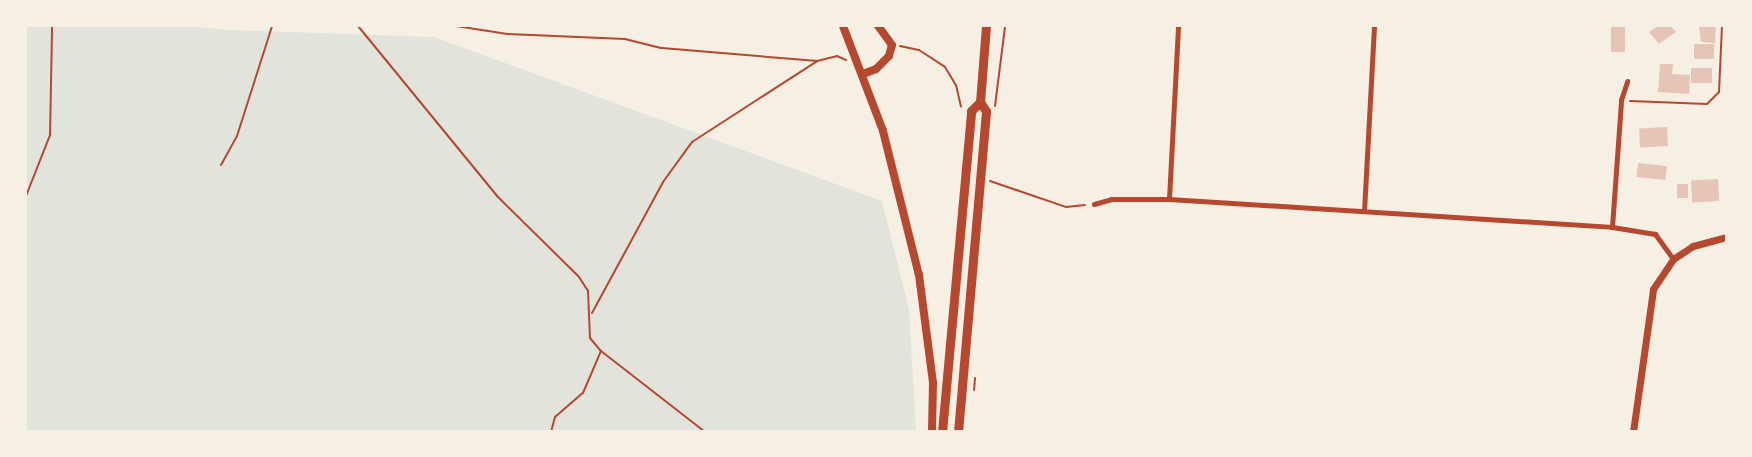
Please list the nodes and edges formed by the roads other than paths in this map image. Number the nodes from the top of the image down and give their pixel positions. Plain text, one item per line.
1 (843, 26) edge
2 (878, 26) edge
3 (986, 26) edge
4 (1178, 26) edge
5 (1374, 26) edge
6 (863, 74) junction
7 (1627, 81) dead end
8 (980, 102) junction
9 (1169, 199) junction
10 (1094, 204) road end
11 (1364, 211) junction
12 (1612, 227) junction
13 (1726, 237) edge
14 (1673, 259) junction
15 (932, 432) edge
16 (942, 432) edge
17 (958, 432) edge
18 (1633, 432) edge

1 - 6 main road
2 - 6 main road
3 - 8 highway
4 - 9 street
5 - 11 street
6 - 15 main road
7 - 12 street
8 - 16 highway
8 - 17 highway
9 - 10 street
9 - 11 street
11 - 12 street
12 - 14 street
13 - 14 street
14 - 18 street

